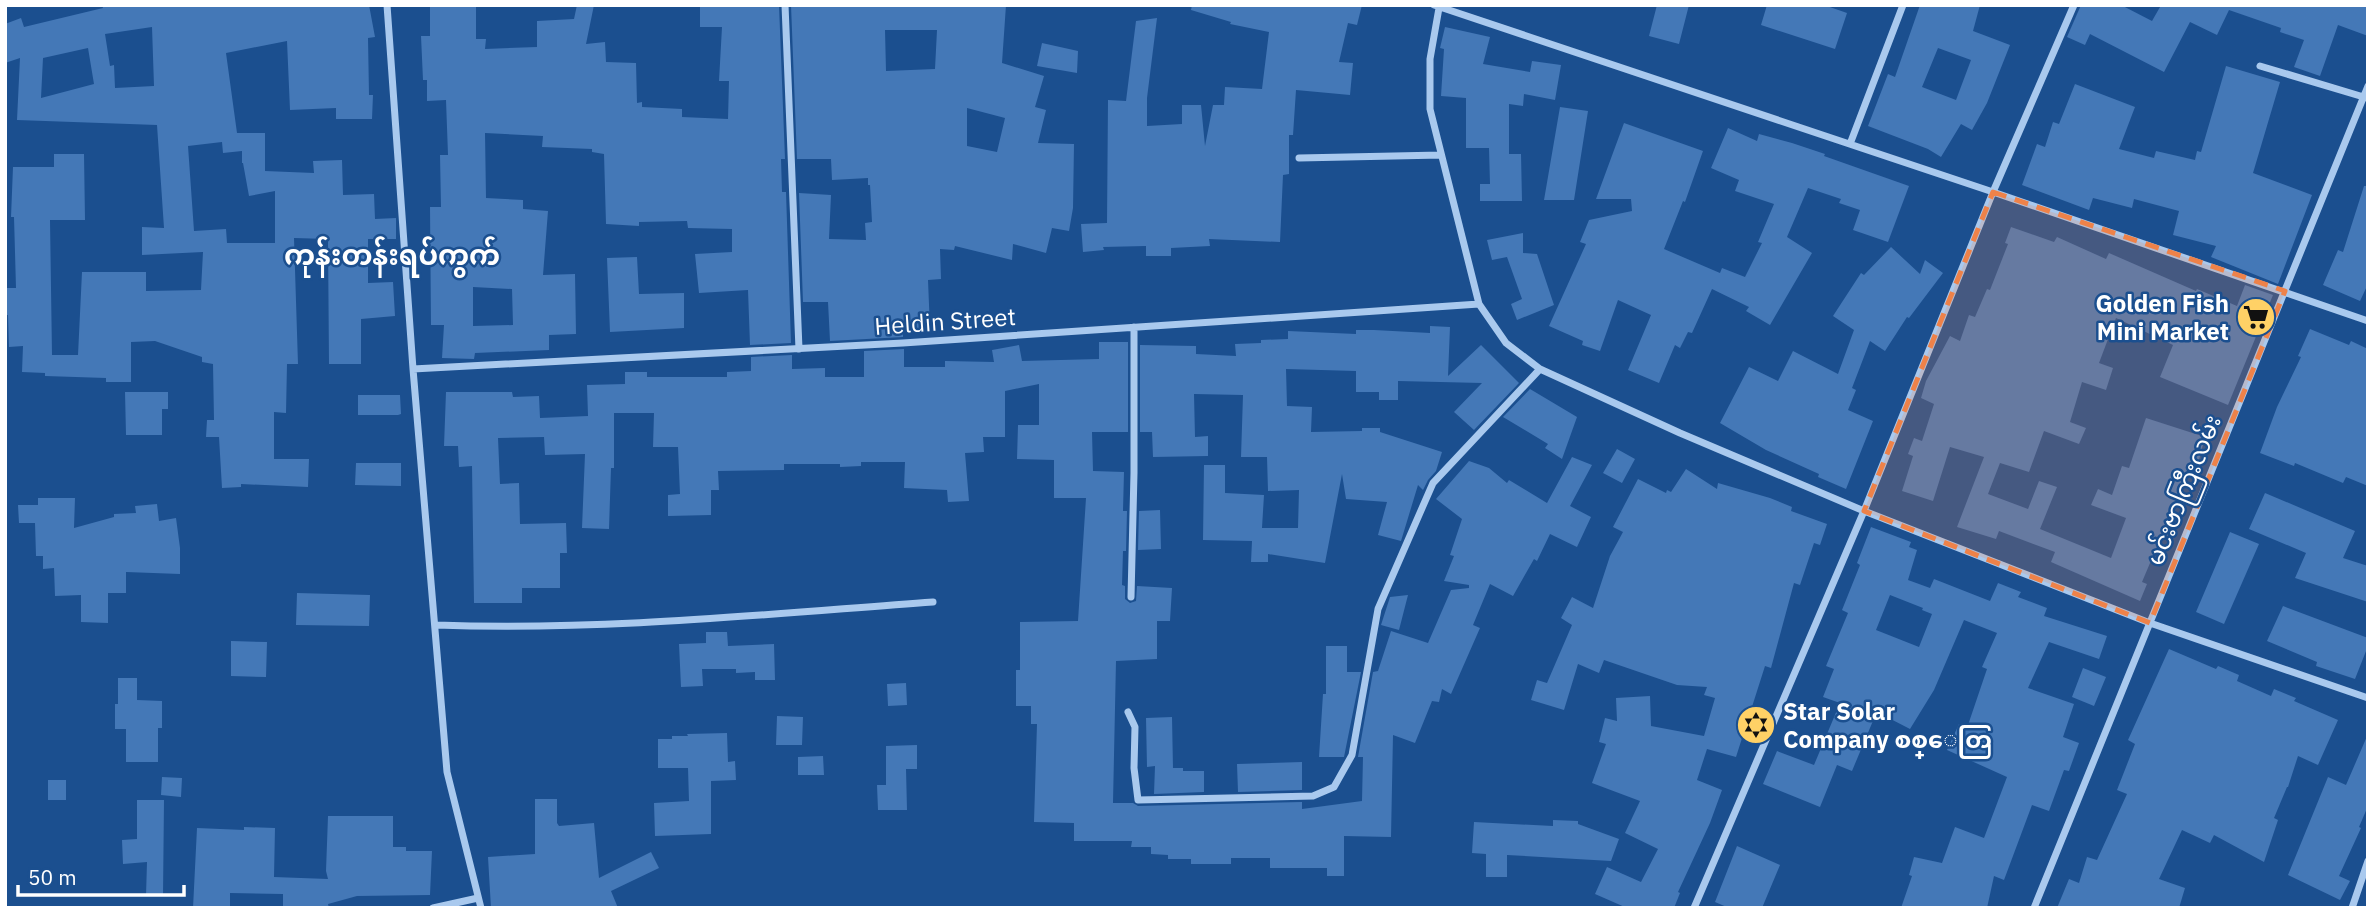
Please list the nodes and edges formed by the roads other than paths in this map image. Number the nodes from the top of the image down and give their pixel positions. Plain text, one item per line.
1 (387, 5) edge
2 (785, 5) edge
3 (1903, 5) edge
4 (2074, 5) edge
5 (1437, 6) edge
6 (2260, 66) dead end
7 (2368, 86) edge
8 (2366, 97) edge
9 (1850, 144) junction
10 (1441, 155) junction
11 (1299, 158) dead end
12 (1993, 192) junction
13 (2285, 291) junction
14 (1479, 304) junction
15 (2368, 321) edge
16 (1133, 327) junction
17 (799, 349) junction
18 (414, 369) junction
19 (1540, 369) junction
20 (1864, 511) junction
21 (1131, 597) dead end
22 (933, 602) dead end
23 (2150, 622) junction
24 (436, 625) junction
25 (2368, 698) edge
26 (1128, 712) dead end
27 (2368, 861) edge
28 (478, 898) junction
29 (433, 908) edge
30 (481, 908) edge
31 (1694, 908) edge
32 (2034, 908) edge
33 (2351, 908) edge

1 - 18 street
2 - 17 street
3 - 9 street
4 - 12 street
5 - 9 street
5 - 10 street
6 - 8 street
7 - 8 street, မင်းဗာကြီးလမ်း
8 - 13 street, မင်းဗာကြီးလမ်း
9 - 12 street
10 - 11 street
10 - 14 street
12 - 13 street
12 - 20 street
13 - 15 street
13 - 23 street, မင်းဗာကြီးလမ်း
14 - 16 street, Heldin Street
14 - 19 street
16 - 17 street, Heldin Street
16 - 21 street
17 - 18 street, Heldin Street
18 - 24 street
19 - 20 street
19 - 26 street
20 - 23 street
20 - 31 street
22 - 24 street
23 - 25 street
23 - 32 street, မင်းဗာကြီးလမ်း
24 - 28 street
27 - 33 street
28 - 29 street
28 - 30 street

